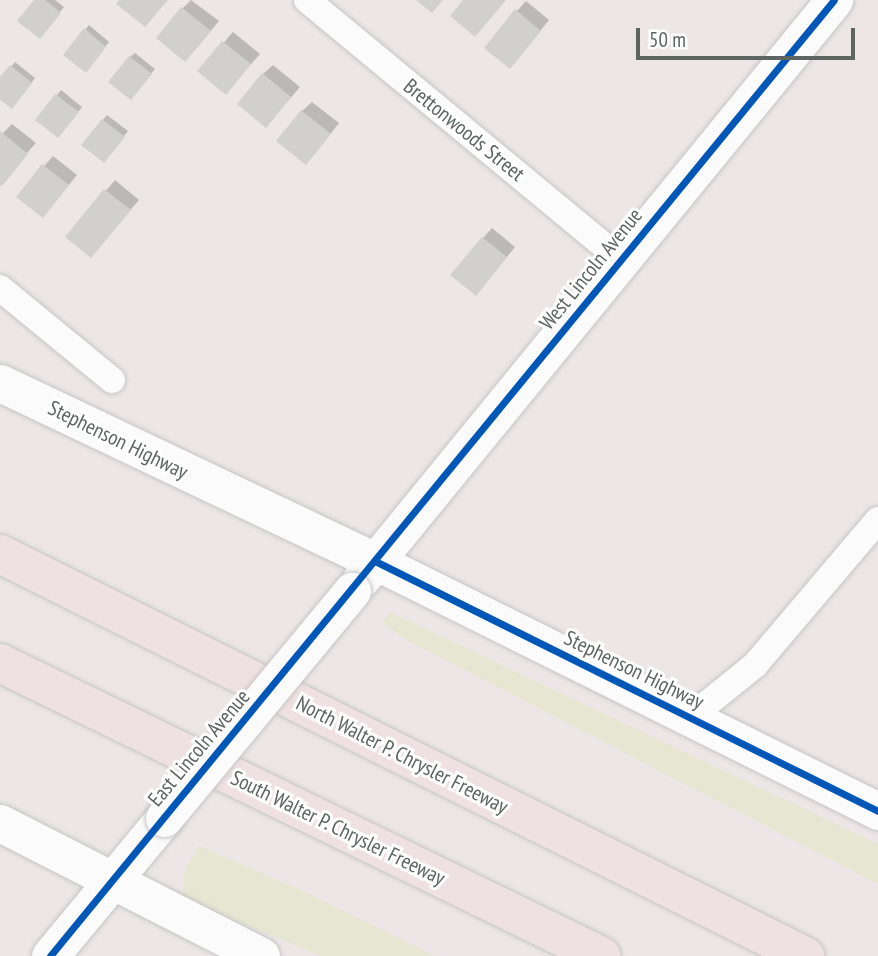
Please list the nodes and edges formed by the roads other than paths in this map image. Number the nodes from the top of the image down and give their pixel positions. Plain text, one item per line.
1 (307, 0) edge
2 (835, 0) edge
3 (621, 260) junction
4 (0, 288) edge
5 (112, 380) dead end
6 (0, 383) edge
7 (878, 520) edge
8 (0, 554) edge
9 (375, 561) junction
10 (0, 663) edge
11 (692, 716) junction
12 (878, 811) edge
13 (0, 823) edge
14 (112, 881) junction
15 (50, 956) edge
16 (261, 956) edge
17 (601, 956) edge
18 (805, 956) edge

1 - 3 street, Brettonwoods Street
2 - 3 main road, West Lincoln Avenue
3 - 9 main road, West Lincoln Avenue
4 - 5 street
6 - 9 main road, Stephenson Highway
7 - 11 street
8 - 18 highway, North Walter P. Chrysler Freeway
9 - 11 main road, Stephenson Highway
9 - 14 main road, East Lincoln Avenue, bridge
10 - 17 highway, South Walter P. Chrysler Freeway
11 - 12 main road, Stephenson Highway
13 - 14 main road
14 - 15 main road, East Lincoln Avenue
14 - 16 main road

